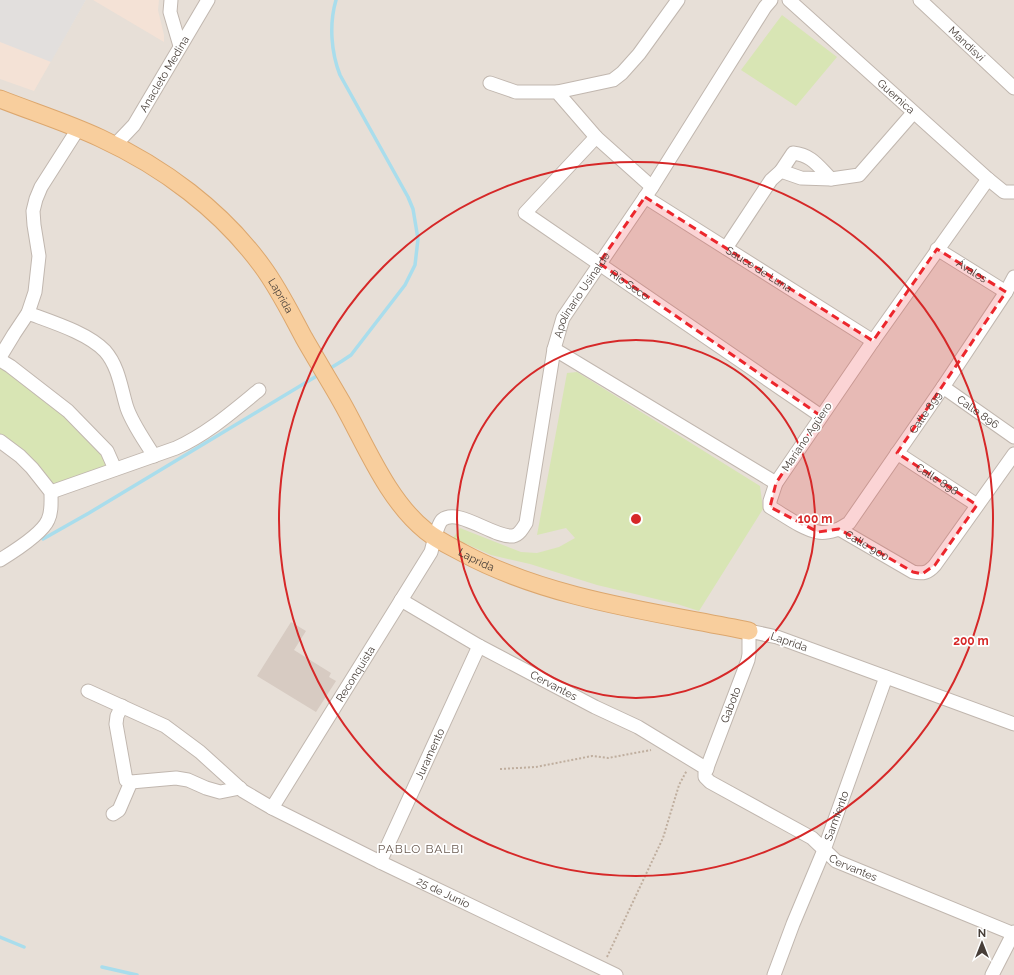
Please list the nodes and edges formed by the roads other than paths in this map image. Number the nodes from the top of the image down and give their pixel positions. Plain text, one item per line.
1 (171, 0) edge
2 (208, 0) edge
3 (678, 0) edge
4 (771, 0) edge
5 (789, 0) edge
6 (920, 0) edge
7 (180, 46) junction
8 (490, 83) dead end
9 (1014, 88) edge
10 (557, 92) junction
11 (0, 100) edge
12 (913, 113) junction
13 (78, 129) junction
14 (596, 137) junction
15 (115, 145) junction
16 (781, 171) junction
17 (831, 179) junction
18 (988, 179) junction
19 (648, 192) junction
20 (1009, 192) edge
21 (726, 248) junction
22 (937, 249) junction
23 (599, 263) junction
24 (1014, 277) edge
25 (1006, 292) junction
26 (28, 313) junction
27 (873, 341) junction
28 (554, 349) junction
29 (0, 359) edge
30 (943, 387) junction
31 (259, 390) dead end
32 (821, 416) junction
33 (1014, 437) edge
34 (0, 441) edge
35 (897, 453) junction
36 (1014, 454) edge
37 (154, 456) junction
38 (115, 469) junction
39 (776, 483) junction
40 (52, 492) junction
41 (977, 506) junction
42 (839, 529) junction
43 (436, 538) junction
44 (0, 560) edge
45 (401, 600) junction
46 (749, 631) junction
47 (479, 646) junction
48 (886, 677) junction
49 (88, 691) dead end
50 (122, 706) junction
51 (1014, 724) edge
52 (706, 773) junction
53 (131, 782) junction
54 (240, 788) junction
55 (272, 808) junction
56 (113, 814) dead end
57 (824, 850) junction
58 (380, 862) junction
59 (1014, 934) edge
60 (616, 975) edge
61 (774, 975) edge
62 (992, 975) edge

1 - 7 street
2 - 7 street, Anacleto Medina
3 - 10 street
4 - 19 street, Apolinario Usinalde
5 - 12 street, Guernica
6 - 9 street, Mandisví
7 - 15 street, Anacleto Medina
8 - 10 street
10 - 14 street, Sauce de Luna
11 - 13 main road, Laprida
12 - 17 street
12 - 18 street, Guernica
13 - 15 main road, Laprida
13 - 26 street
14 - 19 street, Sauce de Luna
14 - 23 street, Río Seco
15 - 43 main road, Laprida
16 - 17 street
16 - 17 street
16 - 21 street
18 - 20 street, Guernica
18 - 22 street, Mariano Agüero
19 - 21 street, Sauce de Luna
19 - 23 street, Apolinario Usinalde
21 - 27 street, Sauce de Luna
22 - 25 street, Ávalos
22 - 27 street, Mariano Agüero
23 - 28 street, Apolinario Usinalde
23 - 32 street, Río Seco
24 - 25 street, Calle 899
25 - 30 street, Calle 899
26 - 29 street
26 - 37 street
27 - 32 street, Mariano Agüero
28 - 39 street, Mariano Agüero
28 - 43 street, Apolinario Usinalde
29 - 38 street
30 - 33 street, Calle 896
30 - 35 street, Calle 899
31 - 37 street
32 - 39 street, Mariano Agüero
34 - 40 street
35 - 41 street, Calle 898
35 - 42 street, Calle 899
36 - 41 street
37 - 38 street
38 - 40 street
39 - 42 street, Calle 900
40 - 44 street
41 - 42 street, Calle 900
43 - 45 street, Reconquista
43 - 46 main road, Laprida
45 - 47 street, Cervantes
45 - 55 street, Reconquista
46 - 48 street, Laprida
46 - 52 street, Gaboto
47 - 52 street, Cervantes
47 - 58 street, Juramento
48 - 51 street, Laprida
48 - 57 street, Sarmiento
49 - 50 street, 25 de Junio
50 - 53 street
50 - 54 street, 25 de Junio
52 - 57 street, Cervantes
53 - 54 street
53 - 56 street
54 - 55 street, 25 de Junio
55 - 58 street, 25 de Junio
57 - 59 street, Cervantes
57 - 61 street, Sarmiento
58 - 60 street, 25 de Junio
59 - 62 street

